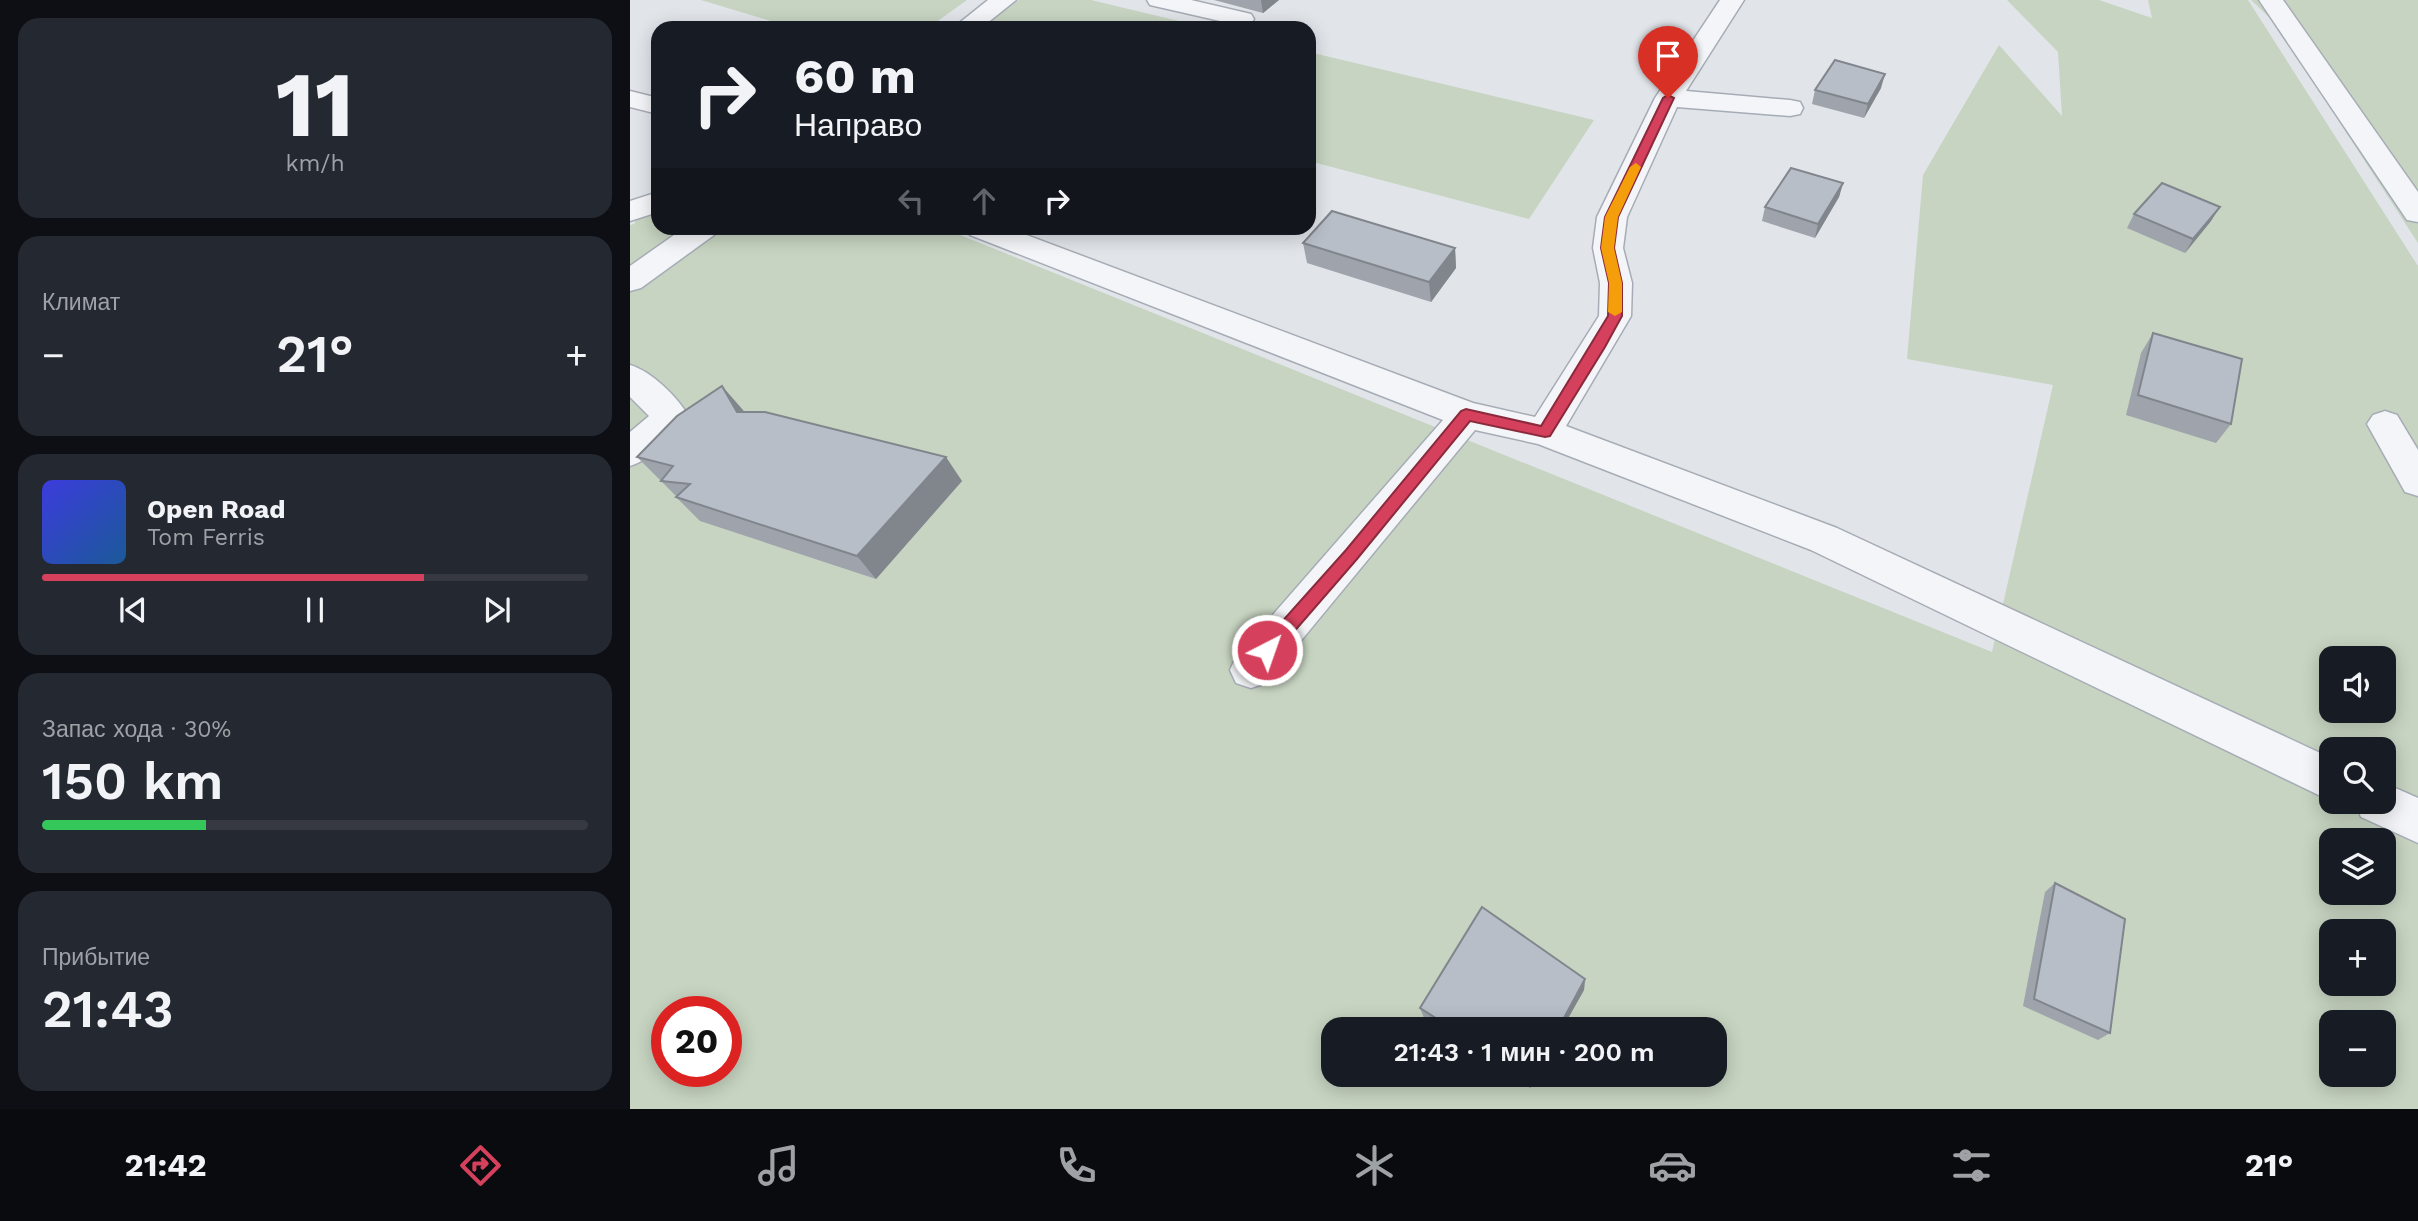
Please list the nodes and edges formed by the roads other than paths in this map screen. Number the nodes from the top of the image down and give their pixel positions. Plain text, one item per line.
1 (1004, 0) edge
2 (1159, 0) edge
3 (1732, 0) edge
4 (2271, 0) edge
5 (1242, 19) dead end
6 (975, 21) edge
7 (1668, 98) junction
8 (630, 99) edge
9 (651, 104) edge
10 (1790, 108) dead end
11 (651, 204) edge
12 (630, 212) edge
13 (2418, 213) edge
14 (693, 235) edge
15 (999, 235) edge
16 (630, 281) edge
17 (630, 377) edge
18 (1466, 415) junction
19 (2385, 424) dead end
20 (1545, 432) junction
21 (630, 452) edge
22 (2418, 482) edge
23 (1251, 670) dead end
24 (2319, 774) edge
25 (2396, 811) edge
26 (2418, 821) edge

1 - 6 street
2 - 5 street
3 - 7 street
4 - 13 street
7 - 10 street
7 - 20 street
8 - 9 street
11 - 12 street
14 - 16 street
15 - 18 street
17 - 21 street
18 - 20 street
18 - 23 street
19 - 22 street
20 - 24 street
25 - 26 street

